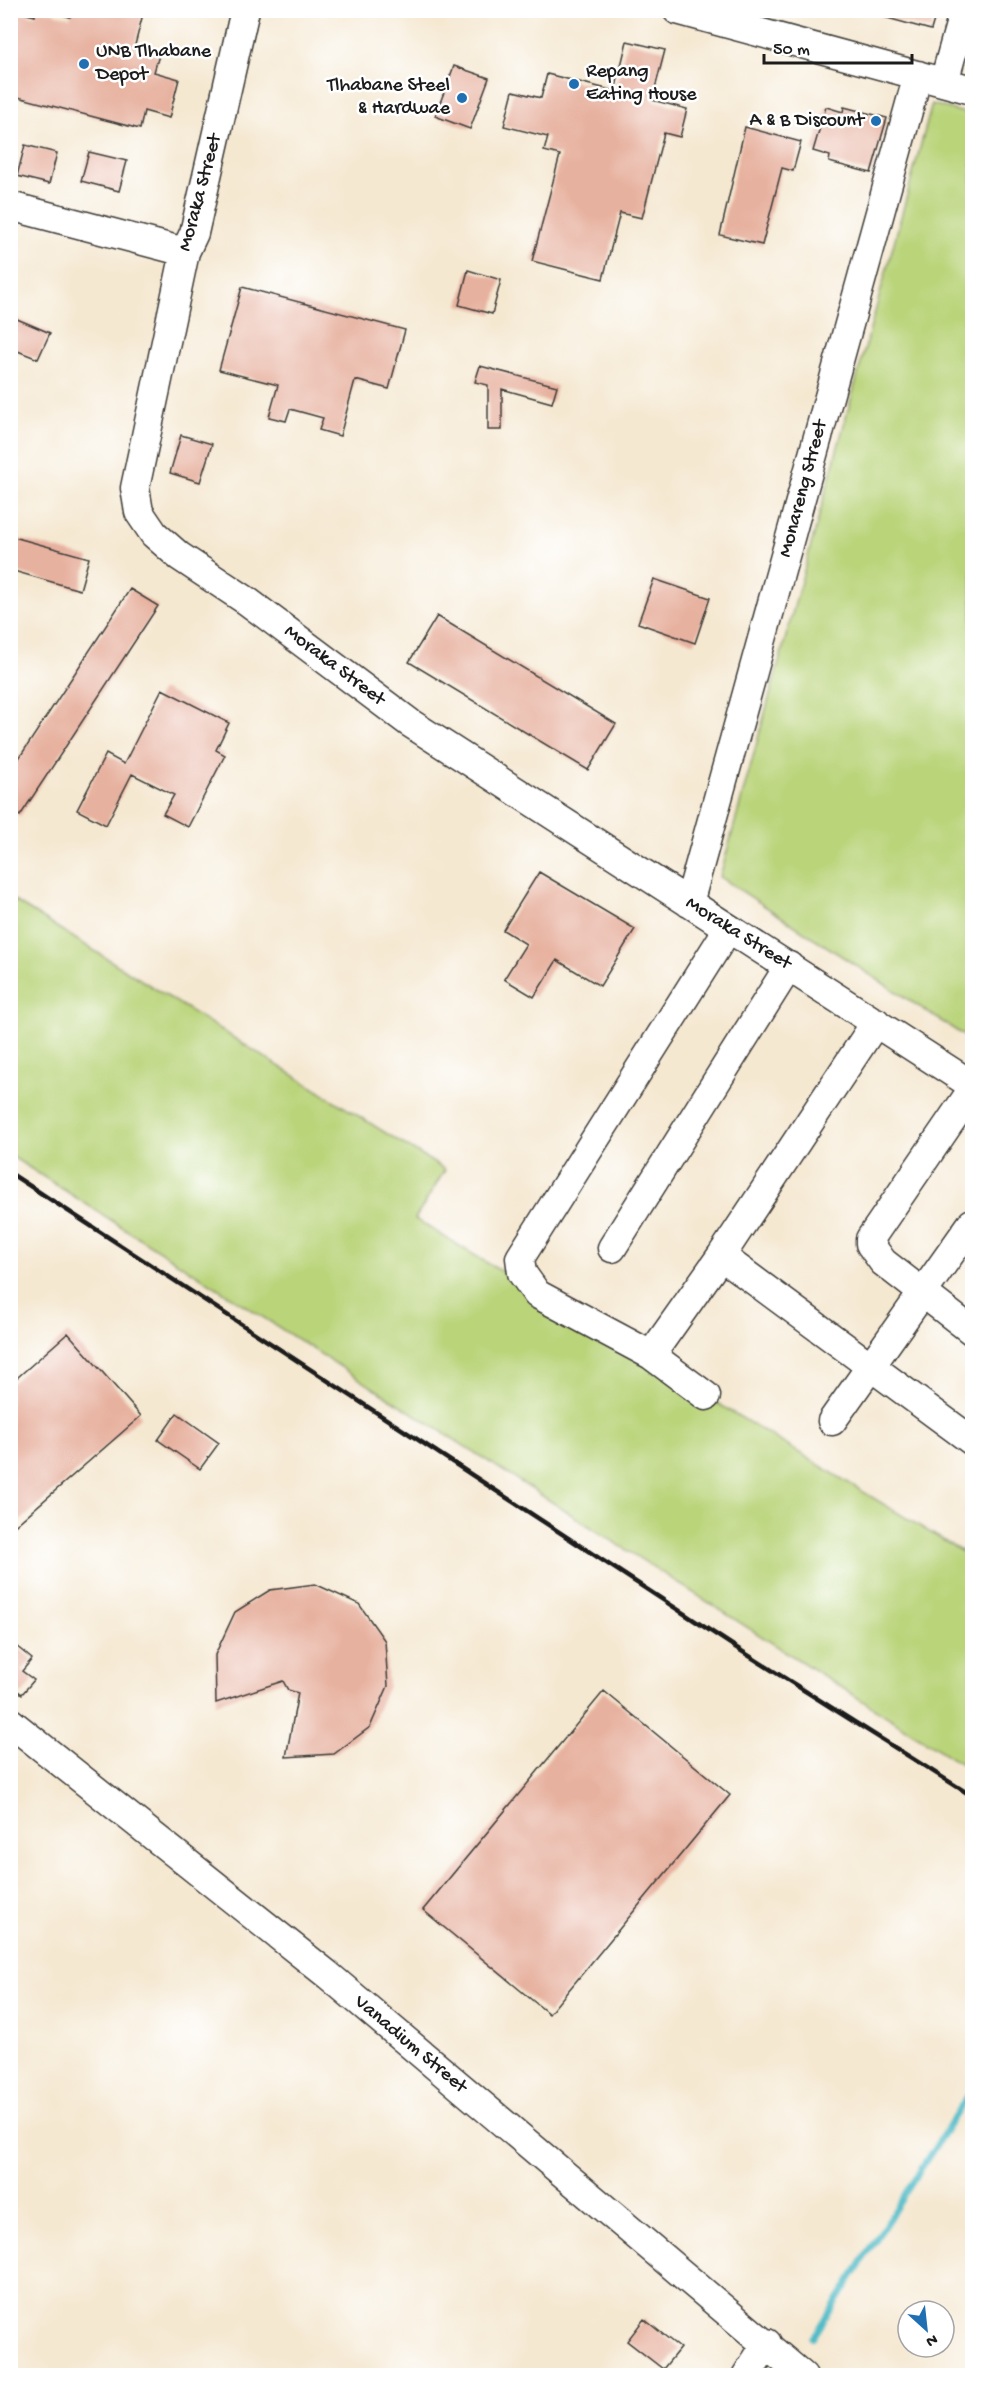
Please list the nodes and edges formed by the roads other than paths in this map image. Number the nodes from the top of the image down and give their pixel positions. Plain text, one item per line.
1 (244, 10) edge
2 (677, 10) edge
3 (964, 10) edge
4 (721, 16) edge
5 (931, 78) junction
6 (972, 90) edge
7 (10, 206) edge
8 (185, 252) junction
9 (689, 903) junction
10 (728, 929) junction
11 (789, 966) junction
12 (876, 1022) junction
13 (972, 1085) edge
14 (972, 1090) edge
15 (972, 1222) edge
16 (612, 1248) dead end
17 (721, 1256) junction
18 (924, 1293) junction
19 (972, 1331) edge
20 (651, 1355) junction
21 (871, 1367) junction
22 (706, 1396) dead end
23 (832, 1421) dead end
24 (972, 1441) edge
25 (10, 1722) edge
26 (767, 2343) junction
27 (746, 2376) edge
28 (803, 2376) edge

1 - 8 street, Moraka Street
2 - 4 street
3 - 5 street, Monareng Street
4 - 5 street
5 - 6 street
5 - 9 street, Monareng Street
7 - 8 street
8 - 9 street, Moraka Street
9 - 10 street, Moraka Street
10 - 11 street, Moraka Street
10 - 20 street
11 - 12 street, Moraka Street
11 - 16 street
12 - 13 street, Moraka Street
12 - 17 street
14 - 18 street
15 - 18 street
17 - 20 street
17 - 21 street
18 - 19 street
18 - 21 street
20 - 22 street
21 - 23 street
21 - 24 street
25 - 26 street, Vanadium Street
26 - 27 street
26 - 28 street, Vanadium Street

